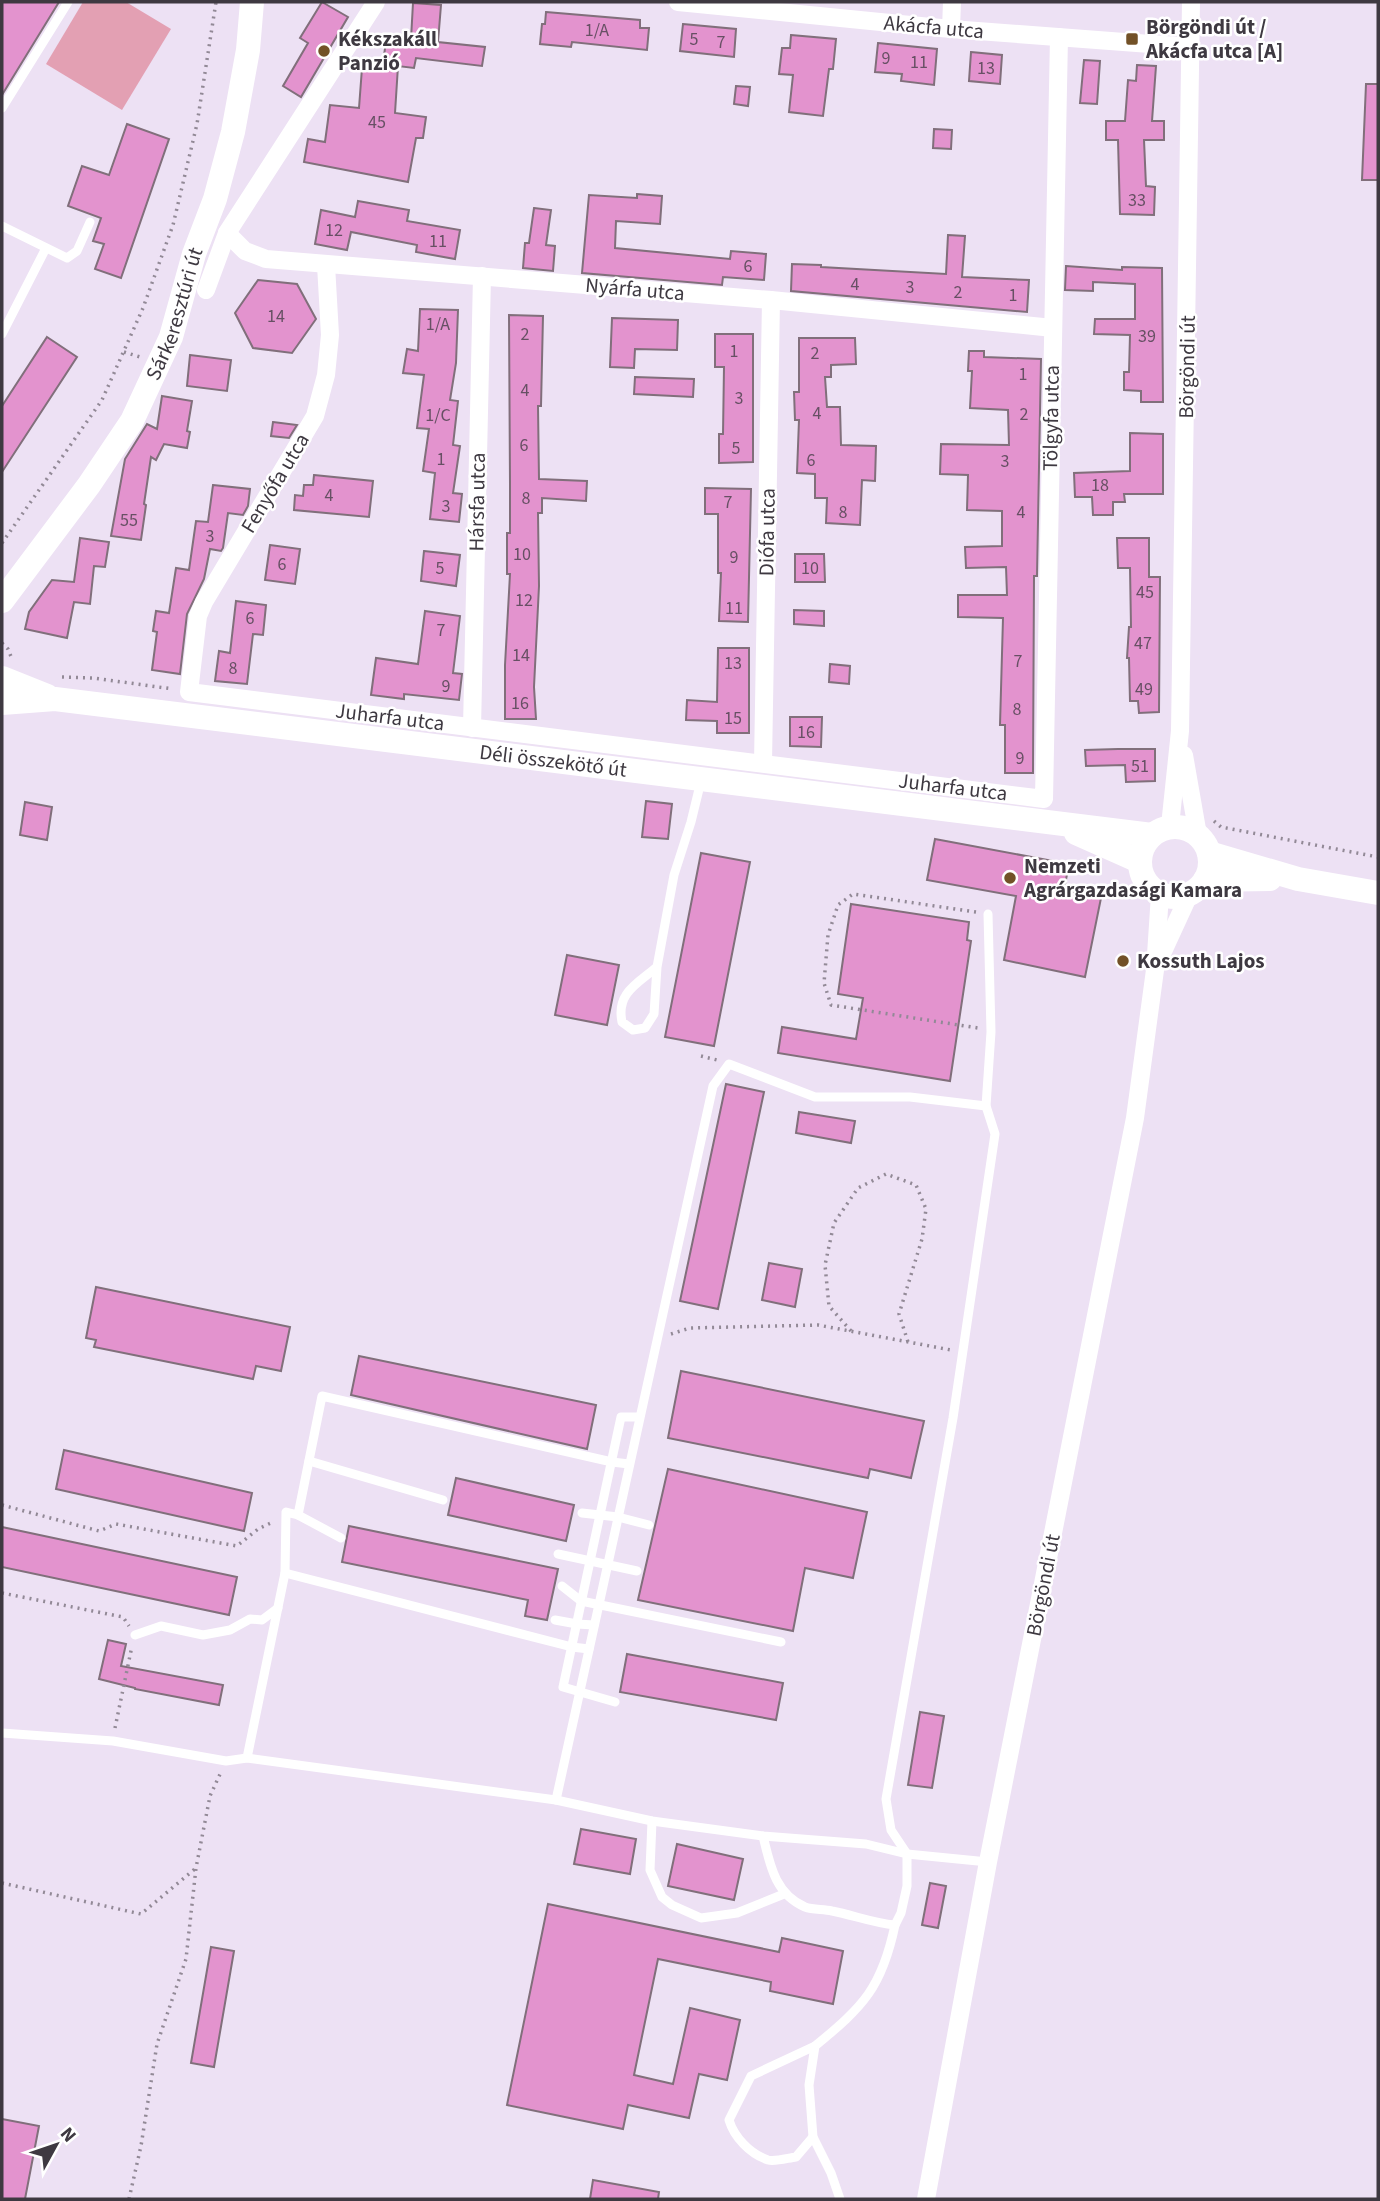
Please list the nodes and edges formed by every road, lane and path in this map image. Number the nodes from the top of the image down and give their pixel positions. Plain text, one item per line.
1 (68, 2) edge
2 (216, 2) edge
3 (252, 2) edge
4 (376, 2) edge
5 (678, 2) edge
6 (952, 2) edge
7 (1191, 2) edge
8 (951, 29) junction
9 (1059, 37) junction
10 (1190, 47) junction
11 (2, 108) edge
12 (90, 222) dead end
13 (2, 226) edge
14 (226, 233) junction
15 (46, 248) junction
16 (326, 265) junction
17 (482, 276) junction
18 (206, 290) dead end
19 (771, 300) junction
20 (1053, 328) junction
21 (2, 334) edge
22 (2, 542) edge
23 (4, 601) edge
24 (2, 643) edge
25 (8, 671) edge
26 (57, 688) junction
27 (189, 692) junction
28 (2, 703) edge
29 (472, 728) junction
30 (1180, 731) junction
31 (763, 763) junction
32 (701, 779) junction
33 (1191, 807) junction
34 (1047, 810) junction
35 (1161, 830) junction
36 (1204, 844) junction
37 (1378, 856) edge
38 (1139, 861) junction
39 (1298, 878) junction
40 (1197, 887) junction
41 (1378, 892) edge
42 (1160, 894) junction
43 (988, 914) joint
44 (657, 967) junction
45 (1155, 970) junction
46 (991, 1032) junction
47 (986, 1106) junction
48 (851, 1331) junction
49 (656, 1339) junction
50 (908, 1342) junction
51 (963, 1352) junction
52 (639, 1417) junction
53 (309, 1461) junction
54 (612, 1462) junction
55 (629, 1464) junction
56 (443, 1500) dead end
57 (2, 1505) edge
58 (286, 1512) junction
59 (582, 1513) dead end
60 (298, 1515) junction
61 (599, 1516) junction
62 (618, 1517) junction
63 (649, 1525) dead end
64 (341, 1538) dead end
65 (558, 1554) dead end
66 (590, 1562) junction
67 (608, 1563) junction
68 (637, 1572) dead end
69 (285, 1573) junction
70 (562, 1586) dead end
71 (2, 1593) edge
72 (581, 1601) junction
73 (599, 1604) junction
74 (278, 1608) junction
75 (555, 1620) dead end
76 (576, 1624) junction
77 (594, 1625) junction
78 (135, 1635) junction
79 (781, 1642) dead end
80 (572, 1647) junction
81 (589, 1648) junction
82 (580, 1693) junction
83 (615, 1702) dead end
84 (2, 1733) edge
85 (113, 1741) junction
86 (247, 1758) junction
87 (226, 1761) junction
88 (556, 1800) junction
89 (652, 1821) junction
90 (763, 1836) junction
91 (907, 1854) junction
92 (988, 1862) junction
93 (195, 1868) junction
94 (2, 1884) edge
95 (784, 1894) junction
96 (895, 1925) junction
97 (815, 2046) junction
98 (813, 2137) junction
99 (129, 2199) edge
100 (840, 2199) edge
101 (926, 2199) edge

1 - 11 lane
2 - 22 path
3 - 23 main road, Sárkeresztúri út
4 - 14 street, Sárkeresztúri út
5 - 8 street, Akácfa utca
6 - 8 street
7 - 10 street, Börgöndi út
8 - 9 street, Akácfa utca
9 - 10 street, Akácfa utca
9 - 20 street, Tölgyfa utca
10 - 30 street, Börgöndi út
12 - 15 lane
13 - 15 lane
14 - 16 street, Nyárfa utca
14 - 18 street, Sárkeresztúri út
15 - 21 lane
16 - 17 street, Nyárfa utca
16 - 27 street, Fenyőfa utca
17 - 19 street, Nyárfa utca
17 - 29 street, Hársfa utca
19 - 20 street, Nyárfa utca
19 - 31 street, Diófa utca
20 - 34 street, Tölgyfa utca
24 - 25 path
25 - 26 main road, Déli összekötő út
26 - 27 path
26 - 28 main road, Déli összekötő út
26 - 32 main road, Déli összekötő út
27 - 29 street, Juharfa utca
29 - 31 street, Juharfa utca
30 - 33 street, Börgöndi út
30 - 35 street, Börgöndi út
31 - 34 street, Juharfa utca
32 - 34 main road, Déli összekötő út
32 - 44 lane
33 - 36 street, Börgöndi út
33 - 37 path
34 - 35 main road, Déli összekötő út
34 - 38 main road, Déli összekötő út
35 - 36 main road
35 - 38 main road
36 - 39 main road
36 - 40 main road
38 - 42 main road
39 - 40 main road
39 - 41 main road
40 - 42 main road
40 - 45 street, Börgöndi út
42 - 45 street, Börgöndi út
43 - 46 lane
43 - 46 path
44 - 44 lane
45 - 92 street, Börgöndi út
46 - 47 lane
47 - 49 lane
47 - 51 lane
48 - 49 path
48 - 50 path
48 - 50 path
49 - 52 lane
50 - 51 path
51 - 91 lane
52 - 54 lane
52 - 55 lane
53 - 54 lane
53 - 56 lane
53 - 60 lane
54 - 55 lane
54 - 61 lane
55 - 62 lane
57 - 58 path
58 - 60 lane
58 - 69 lane
59 - 61 lane
60 - 64 lane
61 - 62 lane
61 - 66 lane
62 - 63 lane
62 - 67 lane
65 - 66 lane
66 - 67 lane
66 - 72 lane
67 - 68 lane
67 - 73 lane
69 - 74 lane
69 - 80 lane
70 - 72 lane
71 - 78 path
72 - 73 lane
72 - 76 lane
73 - 77 lane
73 - 79 lane
74 - 78 lane
74 - 86 lane
75 - 76 lane
76 - 77 lane
76 - 80 lane
77 - 81 lane
78 - 85 path
80 - 81 lane
80 - 82 lane
81 - 82 lane
82 - 83 lane
82 - 88 lane
84 - 85 lane
85 - 87 lane
86 - 87 lane
86 - 88 lane
87 - 93 path
88 - 89 lane
89 - 90 lane
89 - 95 lane
90 - 91 lane
90 - 95 lane
91 - 92 lane
91 - 96 lane
92 - 101 street, Börgöndi út
93 - 94 path
93 - 99 path
95 - 96 lane
96 - 97 lane
97 - 98 lane
97 - 98 lane
98 - 100 lane

